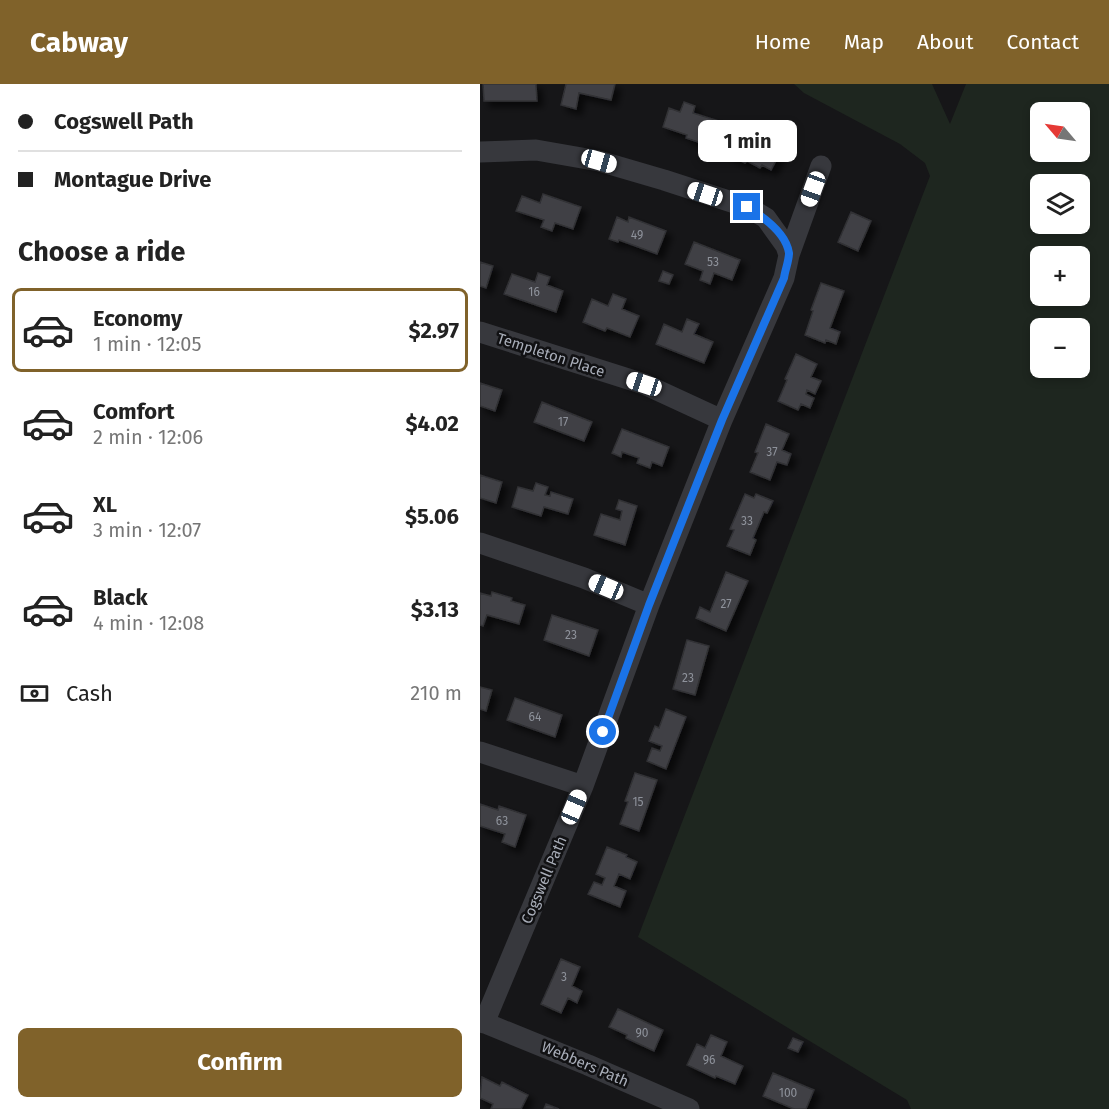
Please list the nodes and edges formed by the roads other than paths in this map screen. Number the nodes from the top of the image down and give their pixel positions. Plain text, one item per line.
1 (480, 152) edge
2 (821, 166) dead end
3 (789, 255) junction
4 (480, 332) edge
5 (722, 420) junction
6 (480, 543) edge
7 (649, 605) junction
8 (480, 753) edge
9 (583, 786) junction
10 (482, 1022) edge
11 (689, 1109) edge

1 - 3 street
2 - 3 street, Cogswell Path
3 - 5 street, Cogswell Path
4 - 5 street, Templeton Place
5 - 7 street, Cogswell Path
6 - 7 street
7 - 9 street, Cogswell Path
8 - 9 street
9 - 10 street, Cogswell Path
10 - 11 street, Webbers Path

